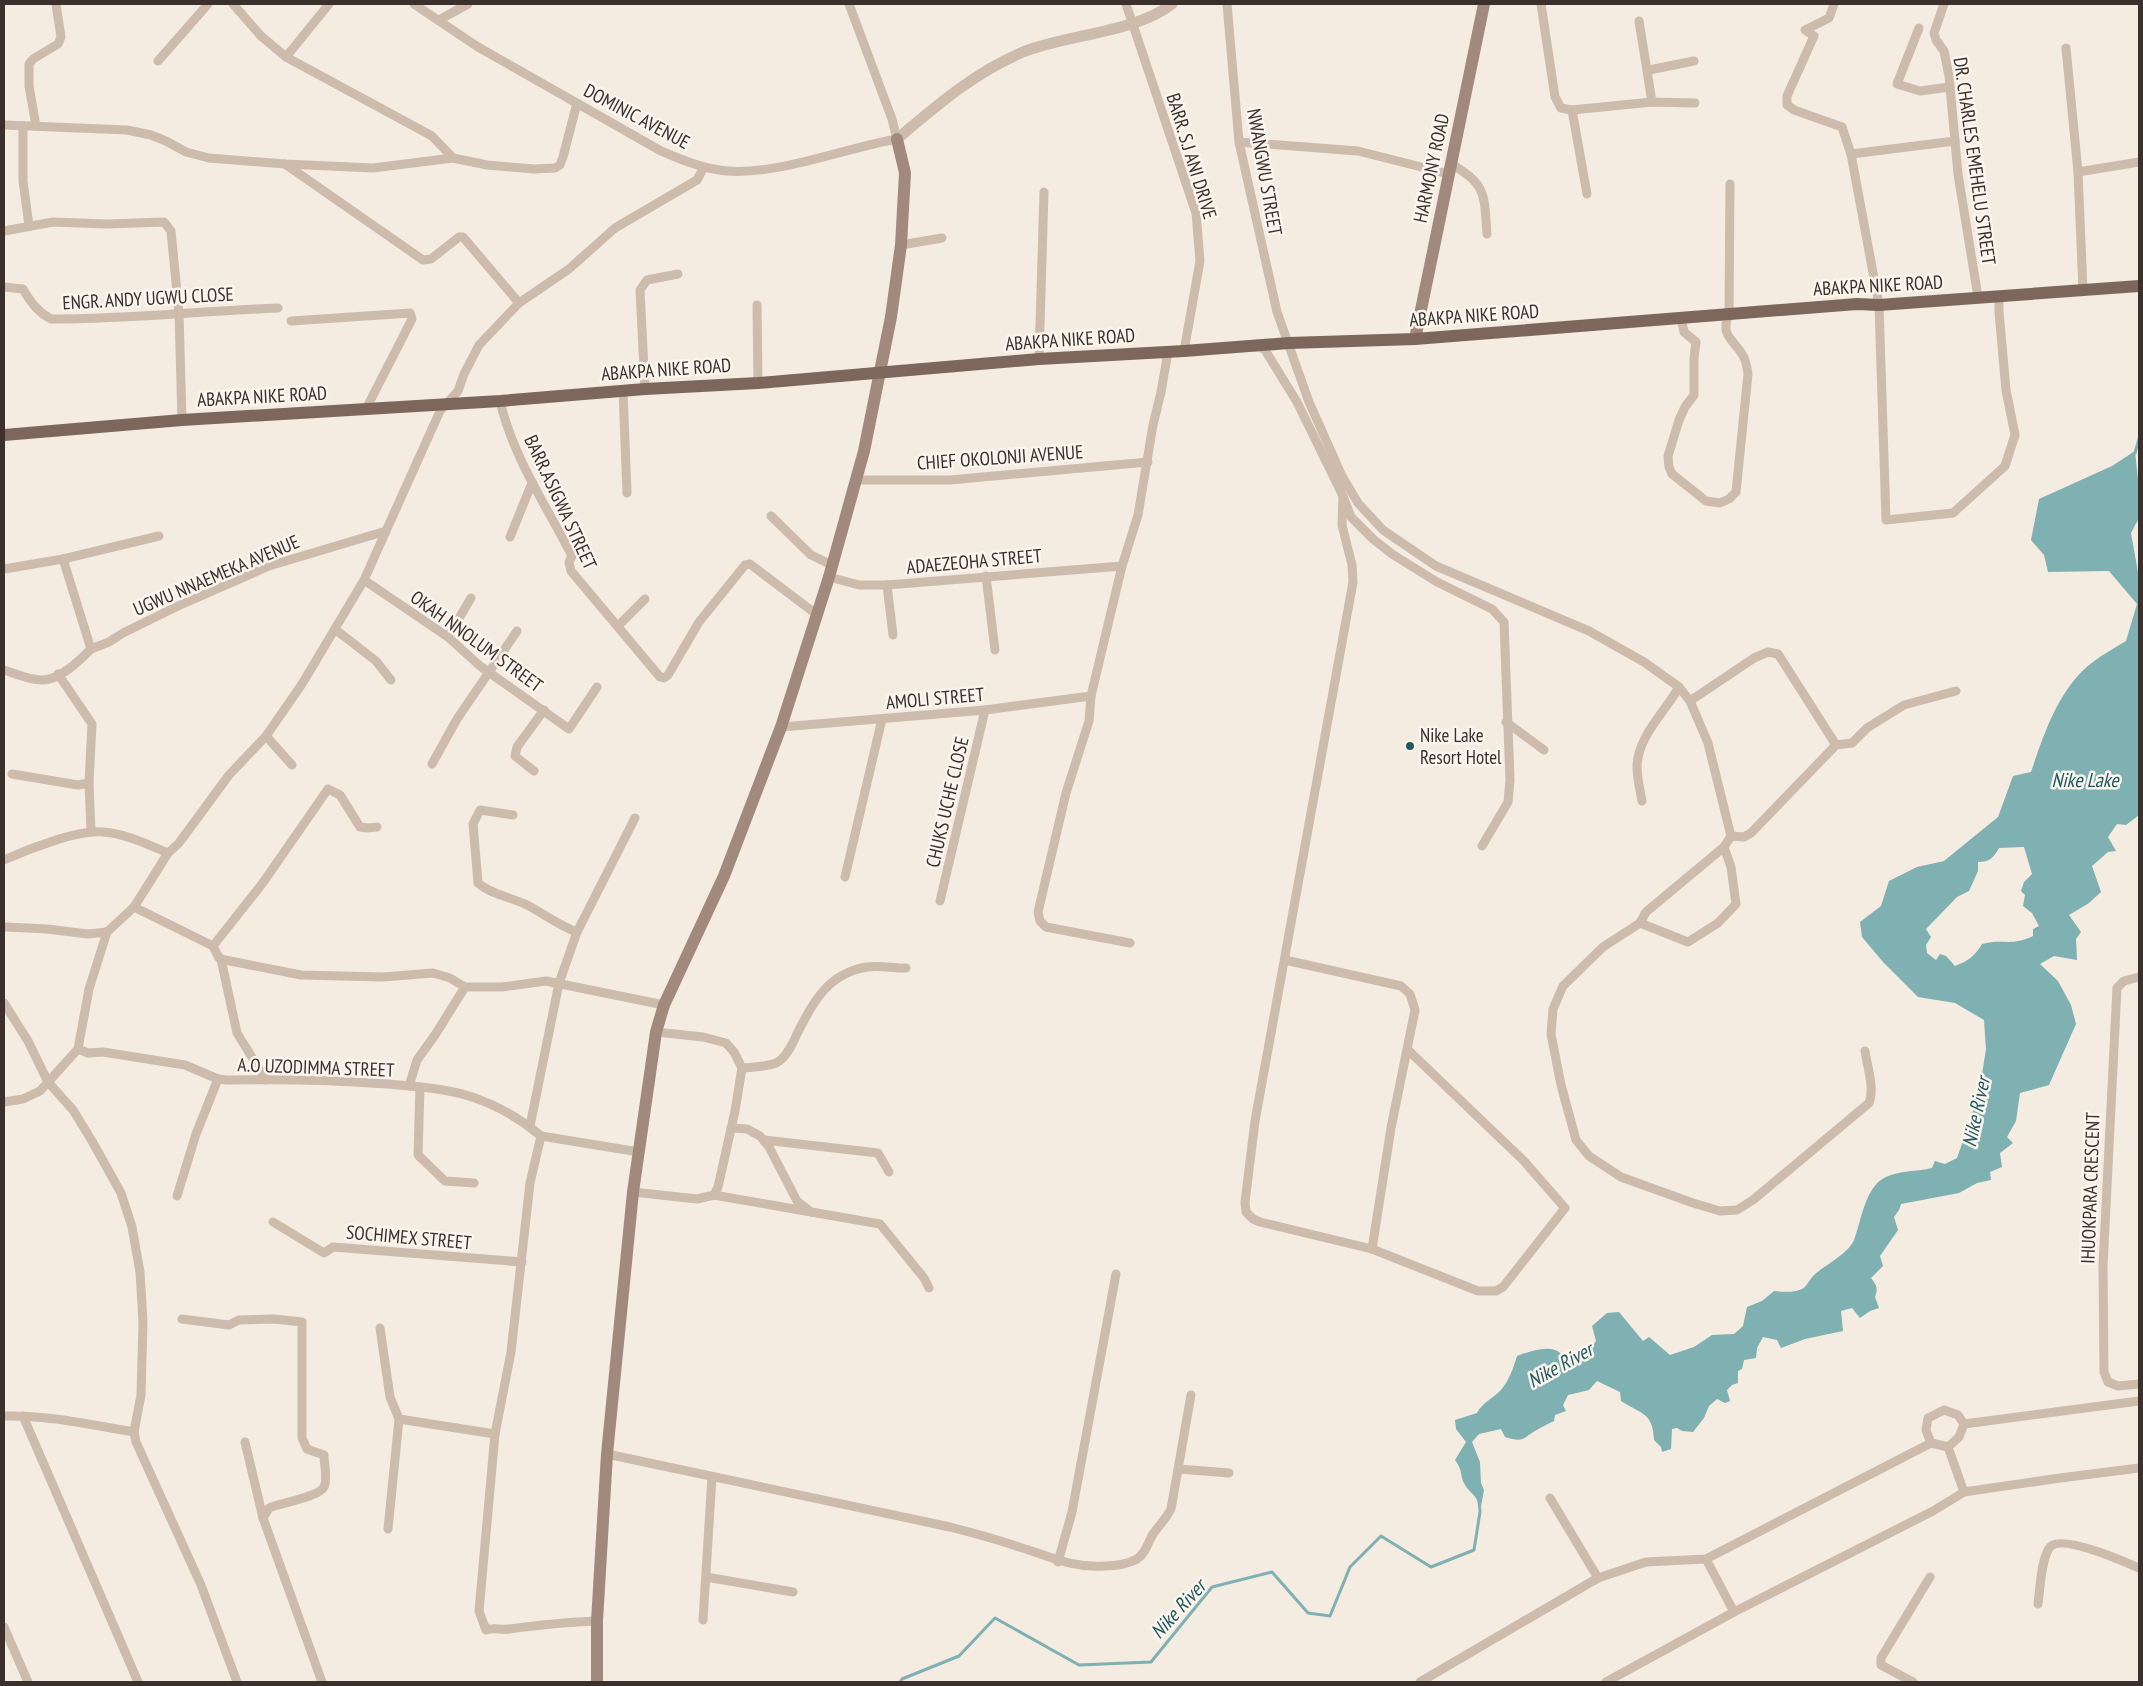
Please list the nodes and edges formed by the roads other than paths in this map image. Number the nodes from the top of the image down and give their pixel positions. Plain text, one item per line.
1 (56, 4) edge
2 (208, 4) edge
3 (233, 4) edge
4 (329, 4) edge
5 (414, 4) edge
6 (468, 4) edge
7 (849, 4) edge
8 (1126, 4) edge
9 (1172, 4) edge
10 (1227, 4) edge
11 (1484, 4) edge
12 (1541, 4) edge
13 (1834, 4) edge
14 (1944, 4) edge
15 (439, 20) junction
16 (1639, 21) dead end
17 (1133, 22) junction
18 (1920, 28) dead end
19 (2066, 48) dead end
20 (286, 58) junction
21 (158, 61) dead end
22 (1694, 61) dead end
23 (1649, 70) junction
24 (1950, 87) junction
25 (1652, 102) junction
26 (577, 103) junction
27 (1695, 103) dead end
28 (1572, 110) junction
29 (4, 125) edge
30 (23, 126) junction
31 (36, 126) junction
32 (897, 139) junction
33 (1955, 141) junction
34 (1239, 142) junction
35 (1851, 154) junction
36 (453, 158) junction
37 (2139, 162) edge
38 (284, 164) junction
39 (704, 167) junction
40 (1450, 169) junction
41 (2078, 172) junction
42 (1730, 184) dead end
43 (1044, 192) dead end
44 (1588, 194) dead end
45 (28, 226) junction
46 (4, 231) edge
47 (1487, 234) dead end
48 (942, 238) dead end
49 (901, 246) junction
50 (678, 274) dead end
51 (2139, 286) edge
52 (4, 287) edge
53 (2083, 290) junction
54 (1999, 296) junction
55 (1978, 297) junction
56 (519, 304) junction
57 (757, 305) dead end
58 (1878, 305) junction
59 (278, 308) dead end
60 (179, 313) junction
61 (1729, 314) junction
62 (1681, 318) junction
63 (291, 321) dead end
64 (1415, 339) junction
65 (1290, 343) junction
66 (1168, 352) junction
67 (1184, 352) junction
68 (1039, 359) junction
69 (880, 374) junction
70 (758, 382) junction
71 (645, 389) junction
72 (623, 391) junction
73 (500, 401) junction
74 (448, 403) junction
75 (366, 409) junction
76 (182, 420) junction
77 (4, 435) edge
78 (1148, 462) junction
79 (855, 480) junction
80 (532, 483) junction
81 (627, 493) dead end
82 (1343, 496) junction
83 (771, 516) dead end
84 (386, 531) junction
85 (159, 536) dead end
86 (510, 537) dead end
87 (64, 559) junction
88 (1122, 566) junction
89 (4, 569) edge
90 (830, 571) junction
91 (986, 576) junction
92 (364, 580) junction
93 (887, 585) junction
94 (471, 598) dead end
95 (645, 598) dead end
96 (816, 614) junction
97 (618, 626) junction
98 (336, 630) junction
99 (517, 631) dead end
100 (893, 635) dead end
101 (448, 637) junction
102 (91, 648) junction
103 (995, 650) dead end
104 (4, 670) edge
105 (490, 673) junction
106 (58, 674) junction
107 (391, 680) dead end
108 (597, 687) dead end
109 (1679, 687) junction
110 (1956, 691) dead end
111 (1090, 696) junction
112 (1690, 702) junction
113 (544, 710) junction
114 (985, 710) junction
115 (882, 719) junction
116 (1506, 722) junction
117 (781, 728) junction
118 (266, 736) junction
119 (1836, 745) junction
120 (1544, 750) dead end
121 (432, 764) dead end
122 (292, 765) dead end
123 (534, 771) dead end
124 (12, 774) dead end
125 (89, 782) junction
126 (1642, 801) dead end
127 (513, 815) dead end
128 (635, 818) dead end
129 (377, 827) dead end
130 (91, 832) junction
131 (1731, 836) junction
132 (1482, 846) dead end
133 (1724, 846) junction
134 (168, 854) junction
135 (4, 860) edge
136 (844, 877) dead end
137 (940, 901) dead end
138 (134, 907) junction
139 (1640, 922) junction
140 (6, 927) dead end
141 (107, 932) junction
142 (577, 932) junction
143 (1130, 943) dead end
144 (213, 946) junction
145 (221, 959) junction
146 (1285, 960) junction
147 (906, 968) dead end
148 (2139, 977) edge
149 (559, 983) junction
150 (465, 987) junction
151 (4, 1002) edge
152 (664, 1005) junction
153 (656, 1032) junction
154 (78, 1049) junction
155 (1408, 1050) junction
156 (1865, 1051) dead end
157 (742, 1068) junction
158 (218, 1079) junction
159 (266, 1080) junction
160 (48, 1082) junction
161 (409, 1086) junction
162 (420, 1087) junction
163 (4, 1102) edge
164 (530, 1126) junction
165 (731, 1128) junction
166 (541, 1136) junction
167 (764, 1140) junction
168 (639, 1152) junction
169 (890, 1172) dead end
170 (474, 1183) dead end
171 (633, 1192) junction
172 (714, 1195) junction
173 (177, 1196) dead end
174 (811, 1212) junction
175 (273, 1222) dead end
176 (1372, 1250) junction
177 (522, 1262) junction
178 (1116, 1274) dead end
179 (929, 1288) dead end
180 (182, 1319) dead end
181 (380, 1328) dead end
182 (2139, 1384) edge
183 (1191, 1394) dead end
184 (2139, 1401) edge
185 (4, 1416) edge
186 (23, 1416) junction
187 (399, 1419) junction
188 (1964, 1424) junction
189 (134, 1432) junction
190 (495, 1434) junction
191 (245, 1442) dead end
192 (1931, 1443) junction
193 (1948, 1447) junction
194 (607, 1454) junction
195 (2139, 1468) edge
196 (1179, 1469) junction
197 (1229, 1473) dead end
198 (712, 1477) junction
199 (1964, 1492) junction
200 (1550, 1498) dead end
201 (263, 1518) junction
202 (388, 1529) dead end
203 (1706, 1559) junction
204 (1058, 1562) junction
205 (2139, 1568) edge
206 (706, 1577) junction
207 (1930, 1577) dead end
208 (1598, 1578) junction
209 (793, 1592) dead end
210 (2038, 1604) dead end
211 (1734, 1612) junction
212 (703, 1620) dead end
213 (597, 1621) junction
214 (4, 1627) edge
215 (28, 1682) edge
216 (138, 1682) edge
217 (237, 1682) edge
218 (322, 1682) edge
219 (597, 1682) edge
220 (1420, 1682) edge
221 (1606, 1682) edge
222 (1913, 1682) edge

1 - 31 street
2 - 21 street
3 - 20 street
4 - 20 street
5 - 15 street, DOMINIC AVENUE
6 - 15 street
7 - 32 street
8 - 17 street, BARR. S.J ANI DRIVE
9 - 17 street
10 - 34 street, NWANGWU STREET
11 - 40 main road, HARMONY ROAD
12 - 28 street
13 - 35 street
14 - 24 street, DR. CHARLES EMEHELU STREET
15 - 26 street, DOMINIC AVENUE
16 - 23 street
17 - 32 street
17 - 67 street, BARR. S.J ANI DRIVE
18 - 24 street
19 - 41 street
20 - 36 street
22 - 23 street
23 - 25 street
24 - 33 street, DR. CHARLES EMEHELU STREET
25 - 27 street
25 - 28 street
26 - 36 street
26 - 39 street, DOMINIC AVENUE
28 - 44 street
29 - 30 street
30 - 31 street
30 - 45 street
31 - 38 street
32 - 39 street, DOMINIC AVENUE
32 - 49 main road
33 - 35 street
33 - 55 street, DR. CHARLES EMEHELU STREET
34 - 40 street
34 - 65 street, NWANGWU STREET
35 - 58 street
36 - 38 street
37 - 41 street
38 - 56 street
39 - 56 street
40 - 47 street
40 - 64 main road, HARMONY ROAD
41 - 53 street
42 - 61 street
43 - 68 street
45 - 46 street
45 - 60 street
48 - 49 street
49 - 69 main road
50 - 71 street
51 - 53 main road, ABAKPA NIKE ROAD
52 - 60 street, ENGR. ANDY UGWU CLOSE
53 - 54 main road, ABAKPA NIKE ROAD
54 - 55 main road, ABAKPA NIKE ROAD
54 - 58 street
55 - 58 main road, ABAKPA NIKE ROAD
56 - 74 street
57 - 70 street
58 - 61 main road, ABAKPA NIKE ROAD
59 - 60 street, ENGR. ANDY UGWU CLOSE
60 - 76 street
61 - 62 main road, ABAKPA NIKE ROAD
61 - 62 street
62 - 64 main road, ABAKPA NIKE ROAD
63 - 75 street
64 - 65 main road, ABAKPA NIKE ROAD
65 - 67 main road, ABAKPA NIKE ROAD
65 - 109 street, NWANGWU STREET
66 - 67 main road, ABAKPA NIKE ROAD
66 - 68 main road, ABAKPA NIKE ROAD
66 - 78 street
66 - 82 street
68 - 69 main road, ABAKPA NIKE ROAD
69 - 70 main road, ABAKPA NIKE ROAD
69 - 79 main road
70 - 71 main road, ABAKPA NIKE ROAD
71 - 72 main road, ABAKPA NIKE ROAD
72 - 73 main road, ABAKPA NIKE ROAD
72 - 81 street
73 - 74 main road, ABAKPA NIKE ROAD
73 - 80 street, BARR.ASIGWA STREET
74 - 75 main road, ABAKPA NIKE ROAD
74 - 84 street
75 - 76 main road, ABAKPA NIKE ROAD
76 - 77 main road, ABAKPA NIKE ROAD
78 - 79 street, CHIEF OKOLONJI AVENUE
78 - 88 street
79 - 90 main road
80 - 86 street
80 - 97 street, BARR.ASIGWA STREET
82 - 116 street
82 - 146 street
83 - 90 street, ADAEZEOHA STREET
84 - 92 street
84 - 102 street, UGWU NNAEMEKA AVENUE
85 - 87 street
87 - 89 street
87 - 102 street
88 - 91 street, ADAEZEOHA STREET
88 - 111 street
90 - 93 street, ADAEZEOHA STREET
90 - 96 main road
91 - 93 street, ADAEZEOHA STREET
91 - 103 street
92 - 98 street
92 - 101 street, OKAH NNOLUM STREET
93 - 100 street
94 - 101 street
95 - 97 street
96 - 97 street, BARR.ASIGWA STREET
96 - 117 main road
98 - 107 street
98 - 118 street
99 - 105 street
101 - 105 street, OKAH NNOLUM STREET
102 - 106 street
104 - 106 street
105 - 113 street, OKAH NNOLUM STREET
105 - 121 street
106 - 125 street
108 - 113 street, OKAH NNOLUM STREET
109 - 112 street, NWANGWU STREET
109 - 126 street
110 - 119 street
111 - 114 street, AMOLI STREET
111 - 143 street
112 - 119 street
112 - 131 street, NWANGWU STREET
113 - 123 street
114 - 115 street, AMOLI STREET
114 - 137 street, CHUKS UCHE CLOSE
115 - 117 street, AMOLI STREET
115 - 136 street
116 - 120 street
116 - 132 street
117 - 152 main road
118 - 122 street
118 - 134 street
119 - 131 street
124 - 125 street
125 - 130 street
127 - 142 street
128 - 142 street
129 - 144 street
130 - 134 street
130 - 135 street
131 - 133 street
133 - 139 street
133 - 139 street
134 - 138 street
138 - 141 street
138 - 144 street
139 - 156 street
140 - 141 street
141 - 154 street
142 - 149 street
144 - 145 street
145 - 150 street
145 - 159 street
146 - 155 street
146 - 176 street
147 - 157 street
148 - 182 street, IHUOKPARA CRESCENT
149 - 150 street
149 - 152 street
149 - 164 street
150 - 161 street
151 - 160 street
152 - 153 main road
153 - 157 street
153 - 168 main road
154 - 158 street, A.O UZODIMMA STREET
154 - 160 street
155 - 176 street
155 - 176 street
157 - 165 street
158 - 159 street, A.O UZODIMMA STREET
158 - 173 street
159 - 161 street, A.O UZODIMMA STREET
160 - 163 street
160 - 189 street
161 - 162 street, A.O UZODIMMA STREET
162 - 164 street, A.O UZODIMMA STREET
162 - 170 street
164 - 166 street, A.O UZODIMMA STREET
165 - 167 street
165 - 172 street
166 - 168 street
166 - 177 street
167 - 169 street
167 - 174 street
168 - 171 main road
171 - 172 street
171 - 194 main road
172 - 174 street
174 - 179 street
175 - 177 street, SOCHIMEX STREET
177 - 190 street
178 - 204 street
180 - 201 street
181 - 187 street
183 - 196 street
184 - 188 street
185 - 186 street
186 - 189 street
186 - 216 street
187 - 190 street
187 - 202 street
188 - 192 street
188 - 193 street
189 - 217 street
190 - 213 street
191 - 201 street
192 - 193 street
192 - 203 street
193 - 199 street
194 - 198 street
194 - 213 main road
195 - 199 street
196 - 197 street
196 - 204 street
198 - 204 street
198 - 206 street
199 - 211 street
200 - 208 street
201 - 218 street
203 - 208 street
203 - 211 street
205 - 210 street
206 - 209 street
206 - 212 street
207 - 222 street
208 - 220 street
211 - 221 street
213 - 219 main road
214 - 215 street

